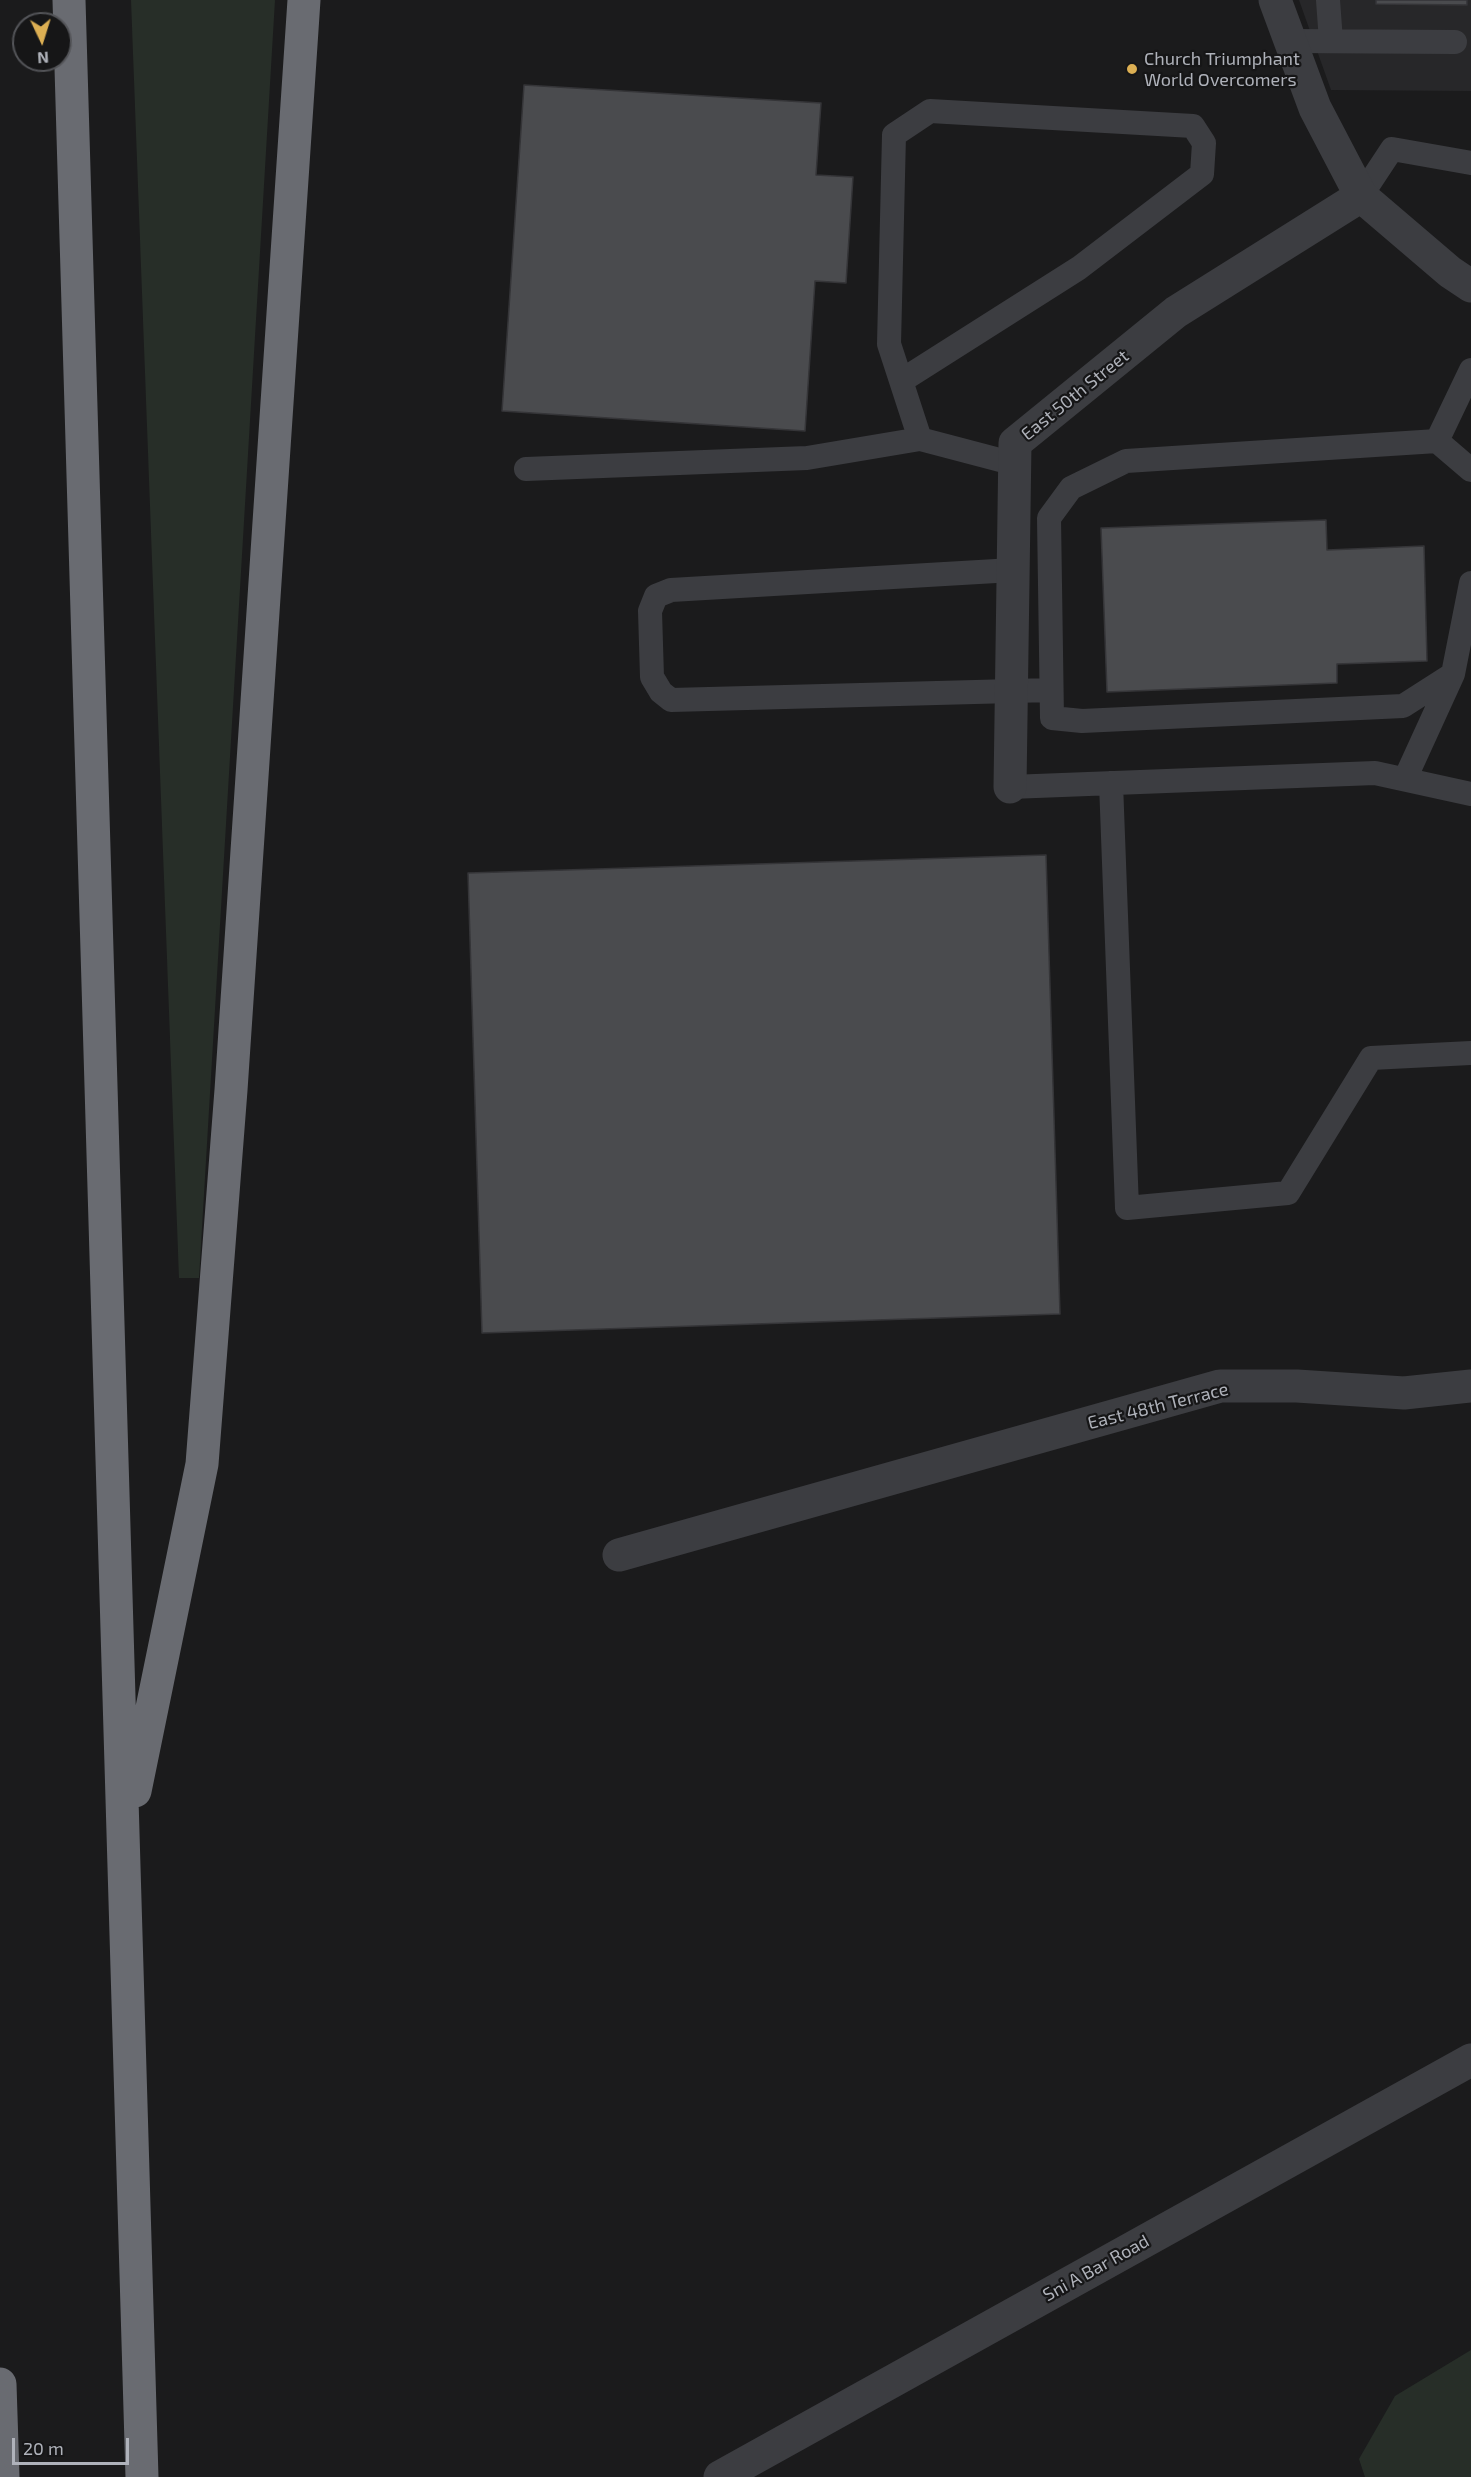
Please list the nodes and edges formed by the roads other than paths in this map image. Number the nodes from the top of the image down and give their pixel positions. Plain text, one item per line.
1 (69, 0) edge
2 (304, 0) edge
3 (1275, 0) edge
4 (1328, 0) edge
5 (1290, 41) junction
6 (1330, 41) junction
7 (1455, 42) dead end
8 (1471, 163) edge
9 (1361, 196) junction
10 (1471, 286) edge
11 (1471, 370) edge
12 (901, 381) junction
13 (920, 439) junction
14 (1437, 441) junction
15 (1015, 464) junction
16 (526, 469) dead end
17 (1471, 470) edge
18 (1013, 570) junction
19 (1471, 583) edge
20 (1454, 674) junction
21 (1012, 690) junction
22 (1051, 690) junction
23 (1405, 779) junction
24 (1112, 783) junction
25 (1010, 787) joint
26 (1471, 794) edge
27 (1471, 1053) edge
28 (1471, 1386) edge
29 (619, 1555) dead end
30 (124, 1846) junction
31 (1471, 2060) edge
32 (0, 2384) edge
33 (3, 2477) edge
34 (142, 2477) edge
35 (720, 2477) edge

1 - 30 highway
2 - 30 highway
3 - 5 street
4 - 6 lane
5 - 6 lane
5 - 9 street
6 - 7 lane
8 - 9 lane
9 - 10 street
9 - 15 street, East 50th Street
11 - 14 lane
12 - 12 lane
12 - 13 lane
13 - 15 lane
13 - 16 lane
14 - 17 lane
14 - 22 lane
15 - 18 street, East 50th Street
18 - 21 street, East 50th Street
18 - 21 lane
19 - 20 lane
20 - 22 lane
20 - 23 lane
21 - 22 lane
21 - 25 street, East 50th Street
23 - 24 lane
23 - 26 lane
24 - 25 lane
24 - 27 lane
28 - 29 street, East 48th Terrace
30 - 34 highway
31 - 35 street, Sni A Bar Road
32 - 33 highway

